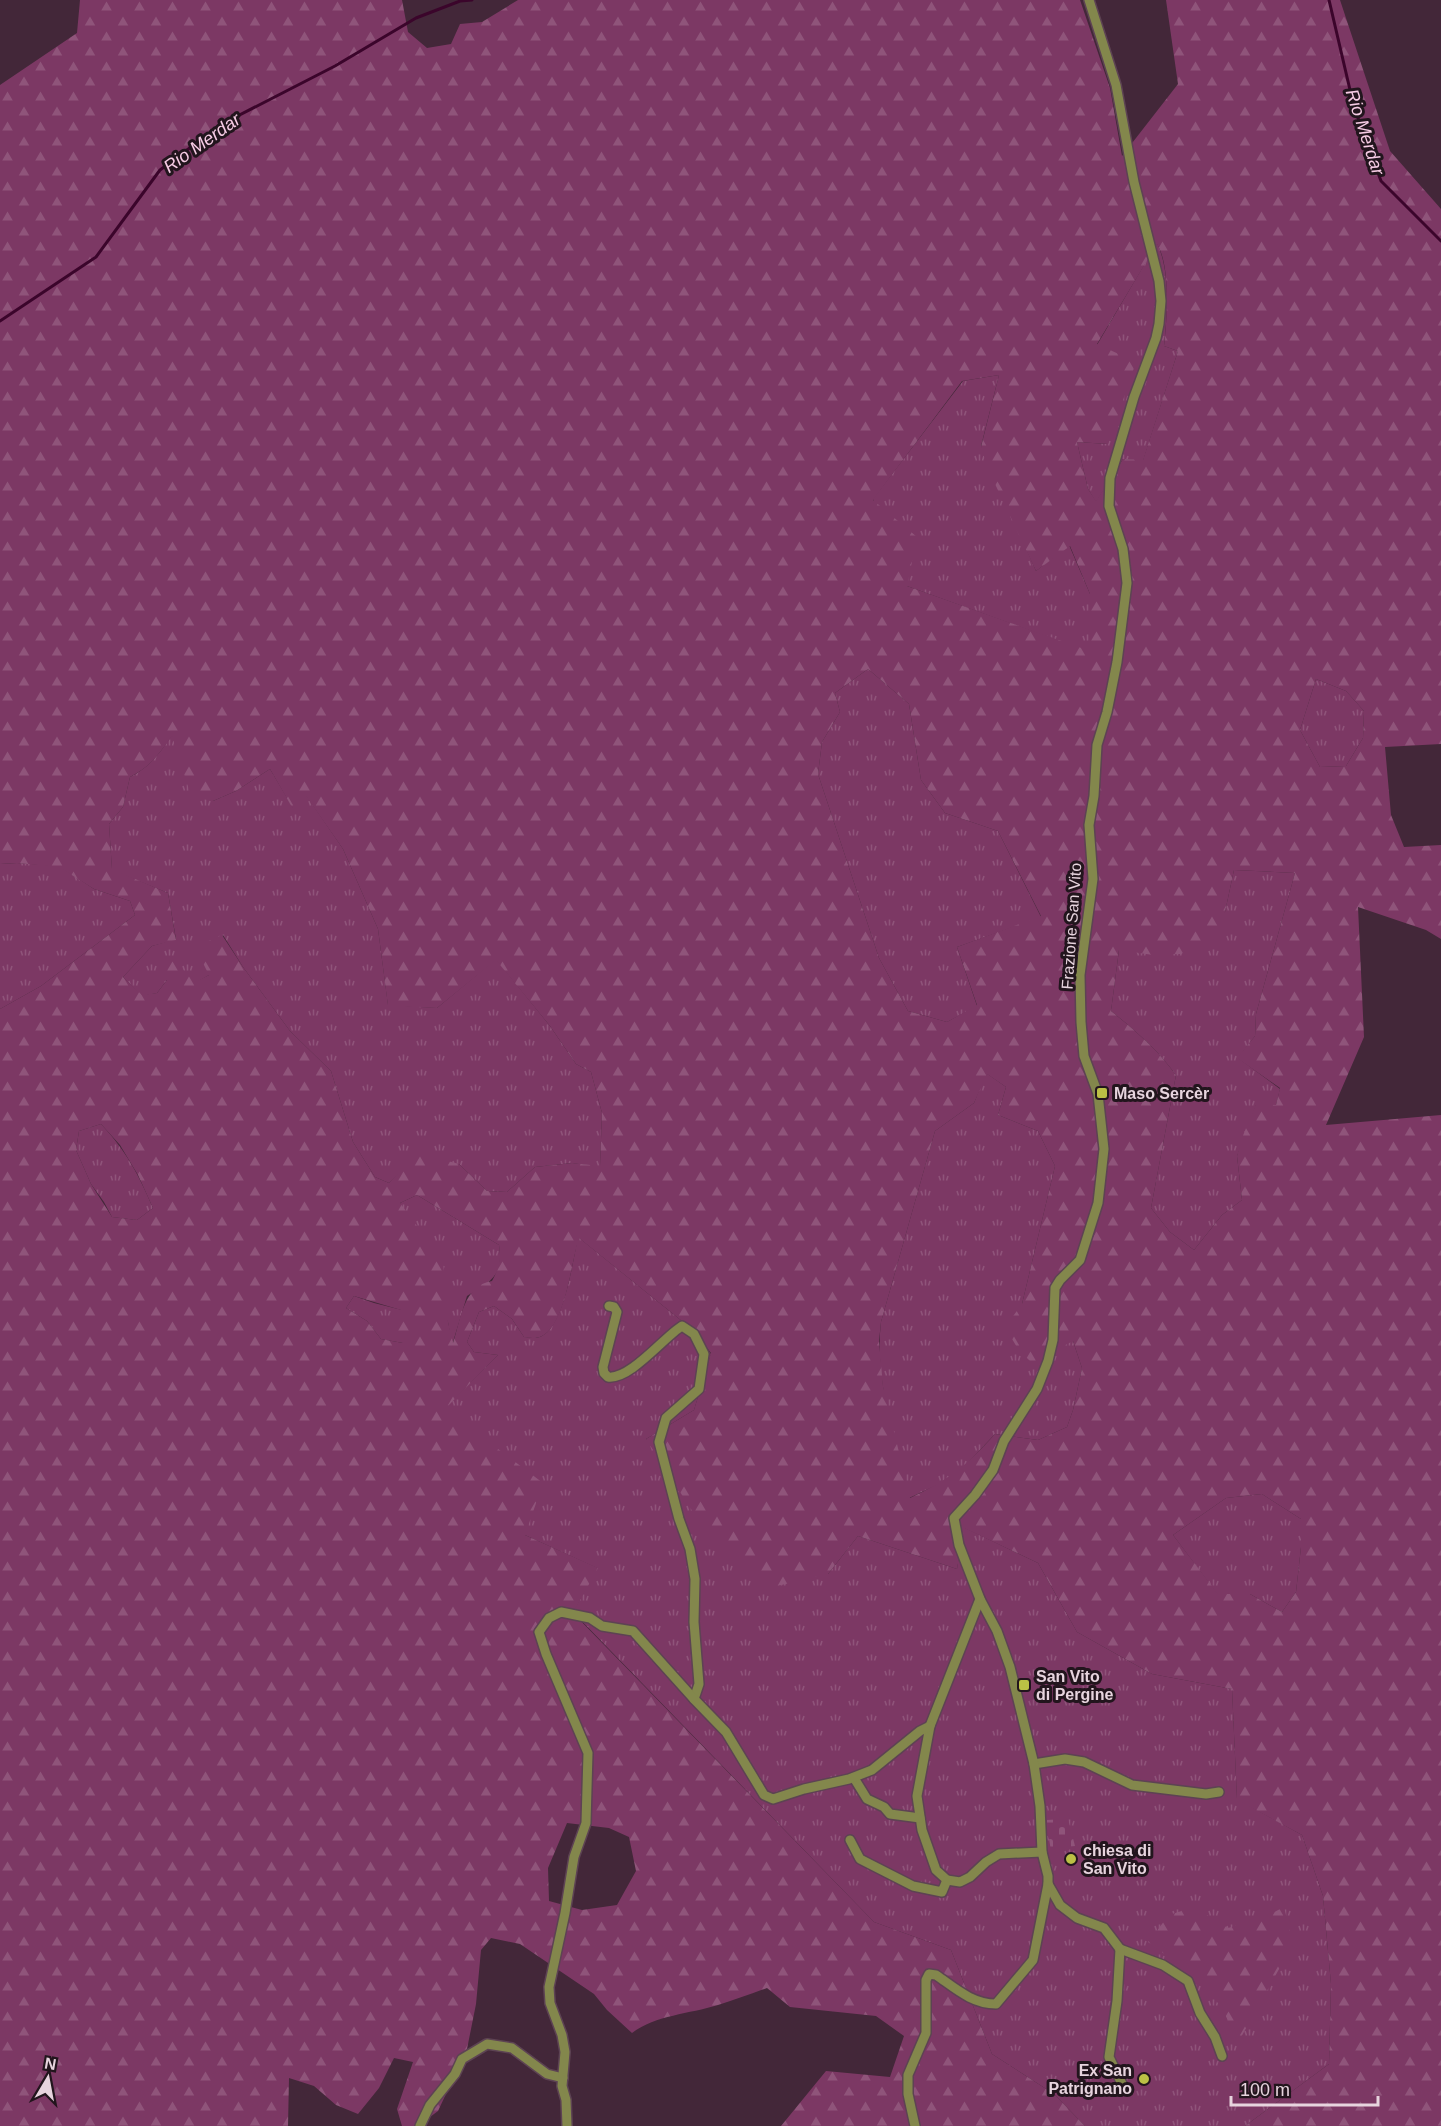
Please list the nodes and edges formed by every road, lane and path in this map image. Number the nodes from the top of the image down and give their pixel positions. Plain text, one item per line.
1 (1089, 0) edge
2 (609, 1305) dead end
3 (980, 1599) junction
4 (694, 1699) junction
5 (930, 1726) junction
6 (1034, 1764) junction
7 (854, 1778) junction
8 (1219, 1792) dead end
9 (920, 1818) junction
10 (850, 1840) dead end
11 (1042, 1852) junction
12 (948, 1880) junction
13 (1048, 1884) junction
14 (1120, 1949) junction
15 (1222, 2056) dead end
16 (562, 2078) junction
17 (1123, 2086) dead end
18 (420, 2126) edge
19 (567, 2126) edge
20 (915, 2126) edge

1 - 3 street, Frazione San Vito
2 - 4 street
3 - 5 street
3 - 6 street
4 - 7 street
4 - 16 street
5 - 7 street
5 - 9 street
6 - 8 street
6 - 11 street
7 - 9 street
9 - 12 street
10 - 12 street
11 - 12 street
11 - 13 street
13 - 14 street
13 - 20 street
14 - 15 street
14 - 17 street
16 - 18 street
16 - 19 street

